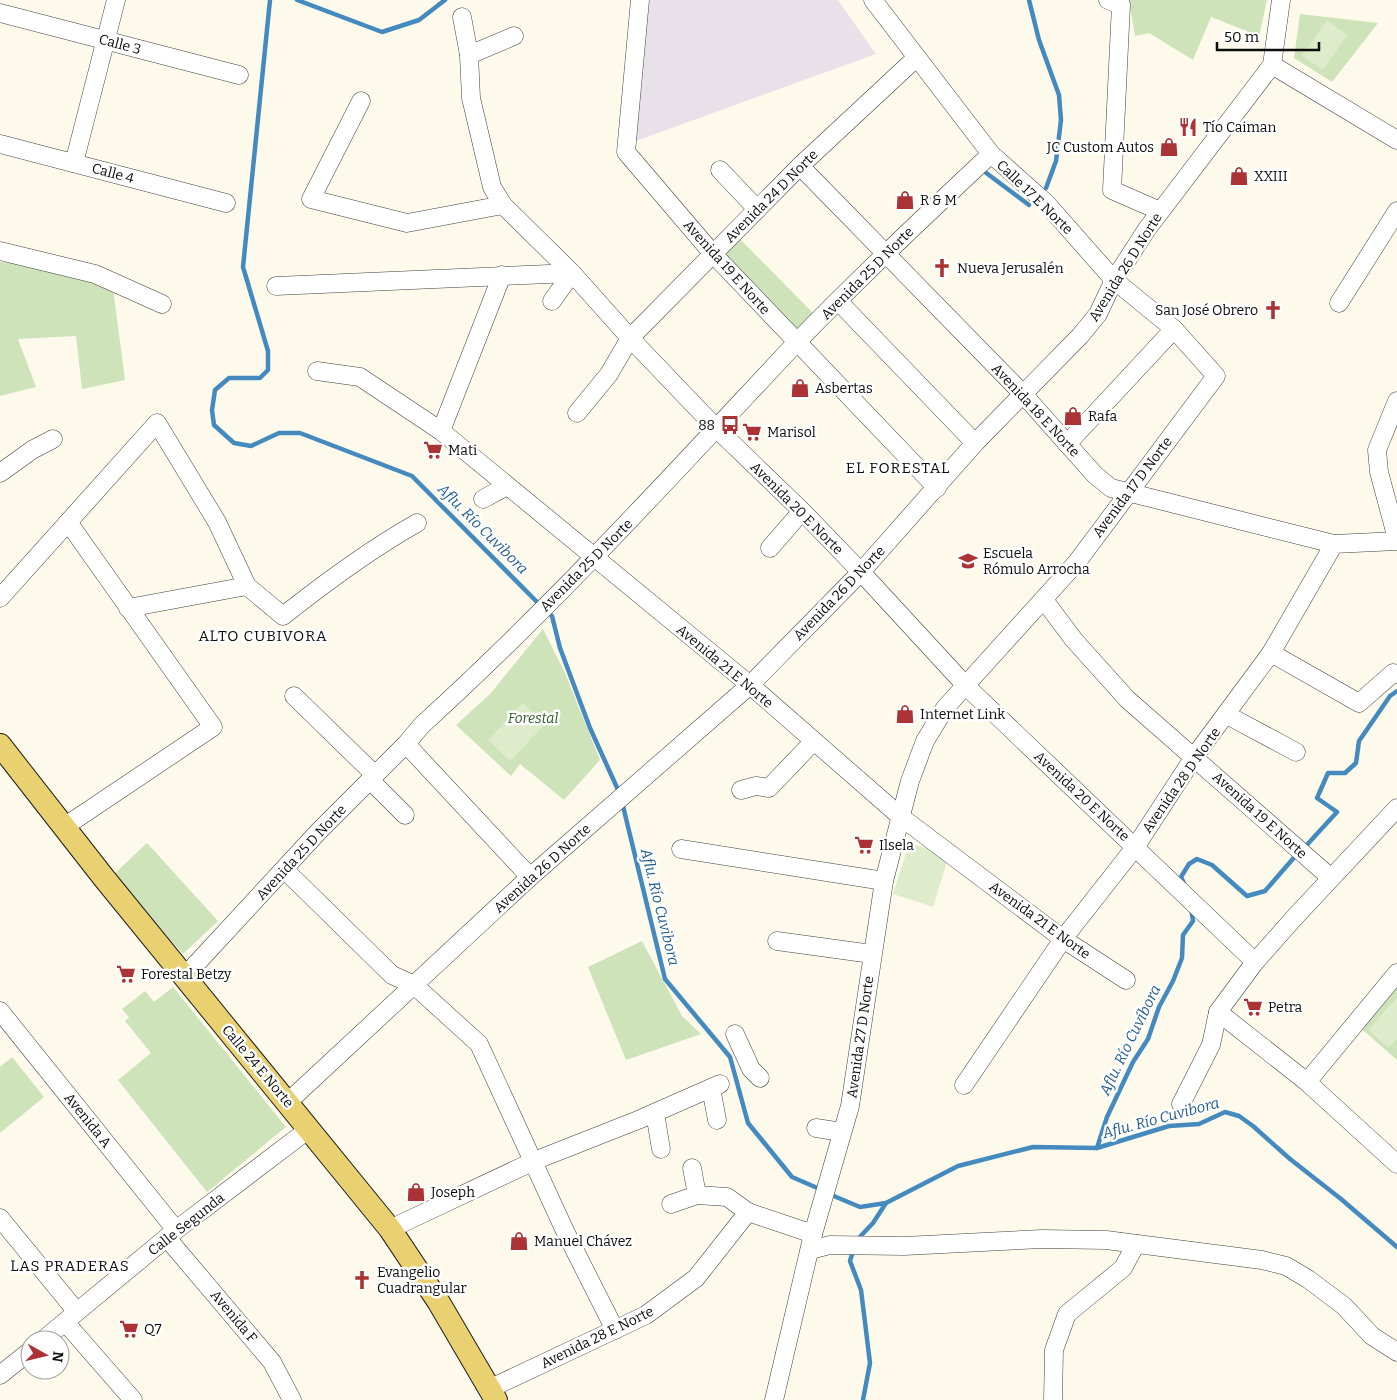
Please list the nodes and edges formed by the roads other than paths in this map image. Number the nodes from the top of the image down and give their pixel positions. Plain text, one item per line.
1 (116, 0) edge
2 (640, 0) edge
3 (873, 0) edge
4 (1108, 0) edge
5 (1281, 0) edge
6 (0, 12) edge
7 (462, 18) dead end
8 (514, 36) dead end
9 (105, 41) junction
10 (469, 55) junction
11 (916, 58) junction
12 (1272, 65) junction
13 (239, 75) dead end
14 (361, 101) dead end
15 (1397, 140) edge
16 (0, 144) edge
17 (991, 154) junction
18 (74, 163) junction
19 (800, 166) junction
20 (720, 170) dead end
21 (226, 203) dead end
22 (503, 205) junction
23 (757, 209) junction
24 (1160, 211) junction
25 (1397, 211) edge
26 (0, 251) edge
27 (713, 254) junction
28 (884, 254) junction
29 (572, 273) junction
30 (502, 275) junction
31 (1114, 280) junction
32 (276, 286) dead end
33 (838, 301) junction
34 (552, 302) dead end
35 (1339, 303) dead end
36 (162, 304) dead end
37 (1174, 329) junction
38 (630, 338) junction
39 (797, 342) junction
40 (317, 371) dead end
41 (1216, 376) joint
42 (1023, 394) junction
43 (1397, 401) edge
44 (577, 413) dead end
45 (717, 429) junction
46 (441, 431) junction
47 (53, 439) dead end
48 (975, 443) junction
49 (1067, 444) junction
50 (0, 473) edge
51 (507, 486) junction
52 (937, 488) junction
53 (1127, 494) junction
54 (483, 499) dead end
55 (802, 511) junction
56 (68, 522) junction
57 (417, 523) dead end
58 (1397, 540) edge
59 (1334, 544) junction
60 (770, 548) dead end
61 (595, 557) junction
62 (861, 572) junction
63 (247, 586) junction
64 (0, 598) edge
65 (1044, 600) junction
66 (128, 608) junction
67 (1271, 654) junction
68 (1397, 674) edge
69 (750, 685) junction
70 (967, 687) junction
71 (294, 696) dead end
72 (1227, 715) junction
73 (813, 742) junction
74 (406, 744) junction
75 (0, 745) edge
76 (1296, 752) dead end
77 (1194, 757) junction
78 (372, 778) junction
79 (741, 790) dead end
80 (1395, 813) edge
81 (406, 816) dead end
82 (901, 817) junction
83 (64, 827) junction
84 (1136, 846) junction
85 (681, 849) dead end
86 (284, 870) junction
87 (530, 877) junction
88 (1331, 878) junction
89 (884, 881) junction
90 (1063, 939) junction
91 (777, 941) dead end
92 (872, 954) junction
93 (1255, 962) junction
94 (1397, 973) edge
95 (184, 977) junction
96 (1126, 980) dead end
97 (414, 985) junction
98 (0, 1011) edge
99 (1218, 1012) junction
100 (734, 1034) dead end
101 (760, 1078) dead end
102 (1307, 1082) junction
103 (964, 1085) dead end
104 (288, 1102) junction
105 (1181, 1104) dead end
106 (655, 1112) junction
107 (717, 1120) dead end
108 (816, 1128) dead end
109 (309, 1129) junction
110 (842, 1132) junction
111 (662, 1149) dead end
112 (534, 1161) junction
113 (1397, 1163) edge
114 (692, 1168) dead end
115 (697, 1195) junction
116 (671, 1204) dead end
117 (748, 1212) junction
118 (0, 1218) edge
119 (390, 1229) junction
120 (172, 1234) junction
121 (812, 1242) junction
122 (1136, 1244) junction
123 (71, 1317) junction
124 (55, 1330) edge
125 (615, 1330) junction
126 (1397, 1352) edge
127 (20, 1359) edge
128 (0, 1375) edge
129 (492, 1394) edge
130 (133, 1400) edge
131 (292, 1400) edge
132 (774, 1400) edge
133 (1053, 1400) edge

1 - 9 street
2 - 27 street, Avenida 19 E Norte
3 - 11 street, Calle 17 E Norte
4 - 24 street
5 - 12 street, Avenida 26 D Norte
6 - 9 street, Calle 3
7 - 10 street, Avenida 20 E Norte
8 - 10 street
9 - 13 street, Calle 3
9 - 18 street
10 - 22 street, Avenida 20 E Norte
11 - 17 street, Calle 17 E Norte
11 - 19 street, Avenida 24 D Norte
12 - 15 street
12 - 24 street, Avenida 26 D Norte
14 - 22 street
16 - 18 street, Calle 4
17 - 28 street, Avenida 25 D Norte
17 - 31 street, Calle 17 E Norte
18 - 21 street, Calle 4
19 - 23 street, Avenida 24 D Norte
19 - 28 street, Avenida 18 E Norte
20 - 23 street
22 - 29 street, Avenida 20 E Norte
23 - 27 street, Avenida 24 D Norte
24 - 31 street, Avenida 26 D Norte
25 - 35 street
26 - 36 street
27 - 38 street, Avenida 24 D Norte
27 - 39 street, Avenida 19 E Norte
28 - 33 street, Avenida 25 D Norte
28 - 42 street, Avenida 18 E Norte
29 - 30 street
29 - 34 street
29 - 38 street, Avenida 20 E Norte
30 - 32 street
30 - 46 street
31 - 37 street, Calle 17 E Norte
31 - 42 street, Avenida 26 D Norte
33 - 39 street, Avenida 25 D Norte
33 - 48 street
37 - 41 street, Calle 17 E Norte
37 - 49 street
38 - 44 street, Avenida 24 D Norte
38 - 45 street, Avenida 20 E Norte
39 - 45 street, Avenida 25 D Norte
39 - 52 street, Avenida 19 E Norte
40 - 46 street, Avenida 21 E Norte
41 - 53 street, Avenida 17 D Norte
42 - 48 street, Avenida 26 D Norte
42 - 49 street, Avenida 18 E Norte
43 - 58 street
45 - 55 street, Avenida 20 E Norte
45 - 61 street, Avenida 25 D Norte
46 - 51 street, Avenida 21 E Norte
47 - 50 street
48 - 52 street, Avenida 26 D Norte
49 - 53 street, Avenida 18 E Norte
51 - 54 street
51 - 61 street, Avenida 21 E Norte
52 - 62 street, Avenida 26 D Norte
53 - 59 street, Avenida 18 E Norte
53 - 65 street, Avenida 17 D Norte
55 - 60 street
55 - 62 street, Avenida 20 E Norte
56 - 63 street
56 - 64 street
56 - 66 street
57 - 63 street
58 - 59 street
59 - 67 street, Avenida 28 D Norte
61 - 69 street, Avenida 21 E Norte
61 - 74 street, Avenida 25 D Norte
62 - 69 street, Avenida 26 D Norte
62 - 70 street, Avenida 20 E Norte
63 - 66 street
65 - 70 street, Avenida 17 D Norte
65 - 77 street, Avenida 19 E Norte
66 - 83 street
67 - 68 street
67 - 72 street, Avenida 28 D Norte
69 - 73 street, Avenida 21 E Norte
69 - 87 street, Avenida 26 D Norte
70 - 82 street, Avenida 27 D Norte
70 - 84 street, Avenida 20 E Norte
71 - 78 street
72 - 76 street
72 - 77 street, Avenida 28 D Norte
73 - 79 street
73 - 82 street, Avenida 21 E Norte
74 - 78 street, Avenida 25 D Norte
74 - 87 street
75 - 83 main road, Calle 24 E Norte
77 - 84 street, Avenida 28 D Norte
77 - 88 street, Avenida 19 E Norte
78 - 81 street
78 - 86 street, Avenida 25 D Norte
80 - 88 street
82 - 89 street, Avenida 27 D Norte
82 - 90 street, Avenida 21 E Norte
83 - 95 main road, Calle 24 E Norte
84 - 90 street, Avenida 28 D Norte
84 - 93 street, Avenida 20 E Norte
85 - 89 street
86 - 95 street, Avenida 25 D Norte
86 - 97 street
87 - 97 street, Avenida 26 D Norte
88 - 93 street
89 - 92 street, Avenida 27 D Norte
90 - 96 street, Avenida 21 E Norte
90 - 103 street, Avenida 28 D Norte
91 - 92 street
92 - 110 street, Avenida 27 D Norte
93 - 99 street
94 - 102 street
95 - 104 main road, Calle 24 E Norte
97 - 104 street, Avenida 26 D Norte
97 - 112 street
98 - 120 street, Avenida A
99 - 102 street
99 - 105 street
100 - 101 street
102 - 113 street
104 - 109 main road, Calle 24 E Norte
106 - 107 street
106 - 111 street
106 - 112 street
108 - 110 street
109 - 119 main road, Calle 24 E Norte
109 - 120 street, Calle Segunda
110 - 121 street, Avenida 27 D Norte
112 - 119 street
112 - 125 street
114 - 115 street
115 - 116 street
115 - 117 street
117 - 121 street
117 - 125 street, Avenida 28 E Norte
118 - 123 street
119 - 129 main road, Calle 24 E Norte
120 - 123 street, Calle Segunda
120 - 131 street, Avenida F
121 - 122 street
121 - 132 street, Avenida 27 D Norte
122 - 126 street
122 - 133 street
123 - 124 street, Calle Segunda
123 - 130 street
125 - 129 street, Avenida 28 E Norte
127 - 128 street

